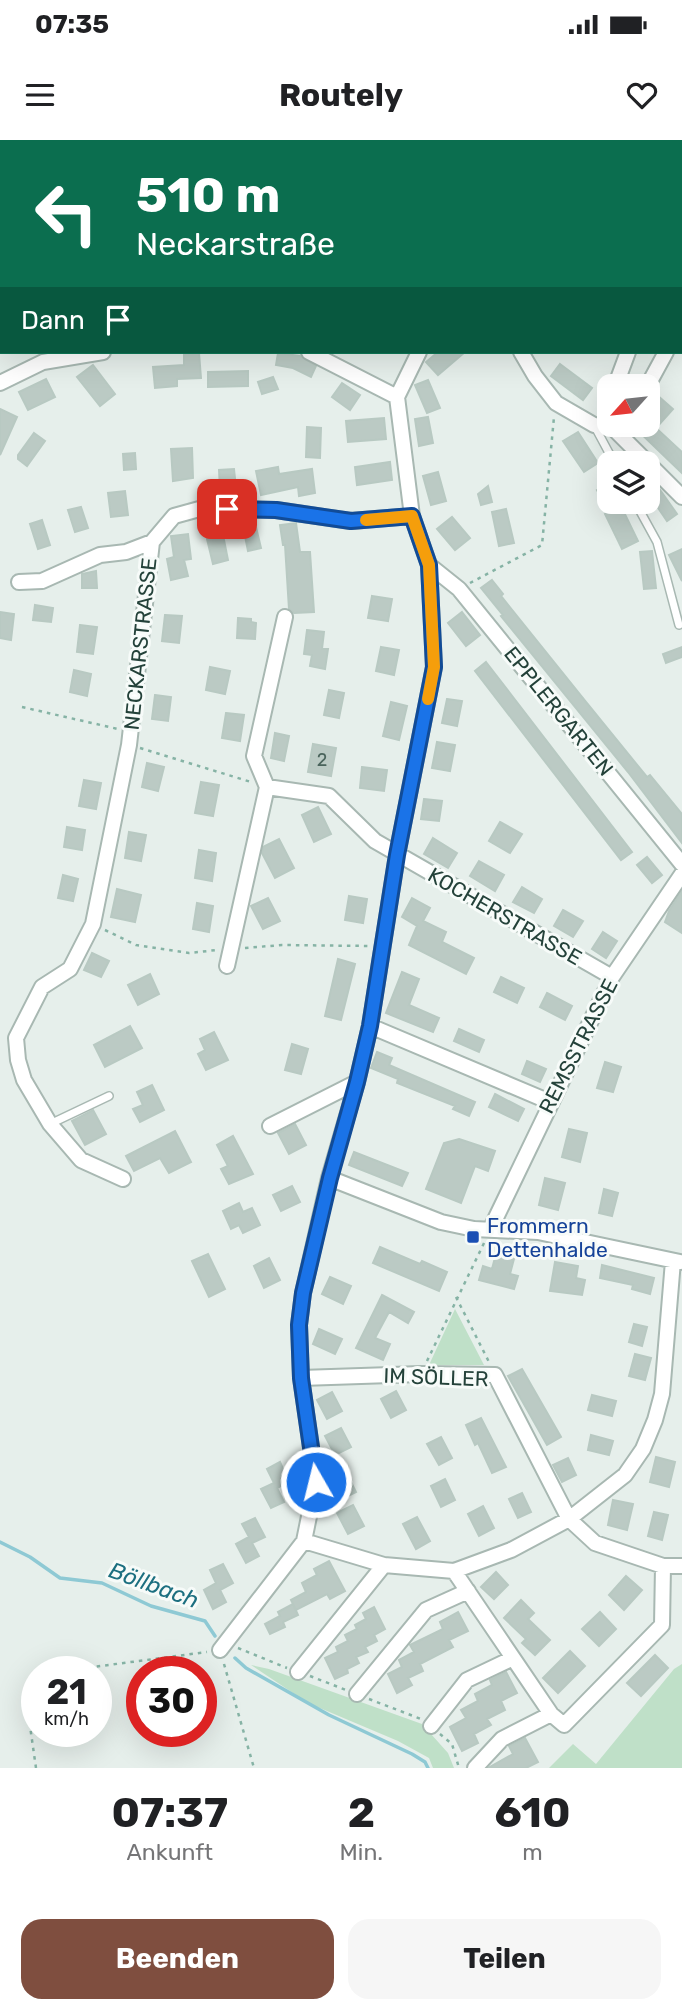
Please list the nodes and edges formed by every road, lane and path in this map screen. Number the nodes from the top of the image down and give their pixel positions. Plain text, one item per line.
1 (91, 354) edge
2 (313, 354) edge
3 (418, 354) edge
4 (522, 354) edge
5 (627, 354) edge
6 (665, 354) edge
7 (620, 374) edge
8 (654, 374) edge
9 (0, 383) edge
10 (397, 397) junction
11 (556, 403) junction
12 (594, 425) junction
13 (597, 425) edge
14 (626, 438) edge
15 (608, 451) edge
16 (682, 496) edge
17 (642, 514) edge
18 (412, 516) junction
19 (152, 542) junction
20 (429, 565) junction
21 (19, 582) dead end
22 (459, 589) junction
23 (285, 617) dead end
24 (679, 625) dead end
25 (22, 707) dead end
26 (129, 745) junction
27 (267, 787) junction
28 (397, 855) junction
29 (682, 864) edge
30 (682, 874) edge
31 (93, 924) junction
32 (383, 947) junction
33 (230, 949) junction
34 (227, 966) dead end
35 (612, 977) junction
36 (370, 1026) junction
37 (357, 1082) junction
38 (109, 1096) dead end
39 (550, 1102) junction
40 (50, 1124) junction
41 (270, 1126) dead end
42 (330, 1178) junction
43 (123, 1179) dead end
44 (491, 1228) junction
45 (677, 1262) edge
46 (456, 1297) junction
47 (421, 1374) junction
48 (495, 1375) junction
49 (301, 1378) junction
50 (569, 1519) junction
51 (304, 1541) junction
52 (384, 1565) junction
53 (663, 1566) junction
54 (682, 1566) edge
55 (454, 1571) junction
56 (468, 1591) junction
57 (220, 1650) junction
58 (512, 1658) junction
59 (112, 1664) edge
60 (298, 1672) dead end
61 (356, 1694) dead end
62 (551, 1714) junction
63 (431, 1726) dead end
64 (33, 1747) edge
65 (36, 1768) edge
66 (254, 1768) edge
67 (475, 1768) edge

1 - 9 street
2 - 10 street
3 - 10 street
4 - 11 street
5 - 7 street
6 - 8 street
10 - 18 street
11 - 12 street
11 - 22 path
12 - 13 street
12 - 15 lane
14 - 16 street
17 - 24 lane
18 - 19 street, NECKARSTRASSE
18 - 20 street
19 - 21 street
19 - 26 street, NECKARSTRASSE
20 - 22 street, EPPLERGARTEN
20 - 28 street
22 - 29 street, EPPLERGARTEN
23 - 27 street
25 - 26 path
26 - 27 path
26 - 31 street, NECKARSTRASSE
27 - 28 street, KOCHERSTRASSE
27 - 33 street
28 - 32 street
28 - 35 street, KOCHERSTRASSE
30 - 35 street, REMSSTRASSE
31 - 33 path
31 - 40 street, NECKARSTRASSE
32 - 33 path
32 - 36 street
33 - 34 street
35 - 39 street, REMSSTRASSE
36 - 37 street
36 - 39 street
37 - 41 street
37 - 42 street
38 - 40 lane
39 - 44 street, REMSSTRASSE
40 - 43 street
42 - 44 street
42 - 49 street
44 - 45 street
44 - 46 path
45 - 50 street
46 - 47 path
46 - 48 path
47 - 48 street, IM SÖLLER
47 - 49 street, IM SÖLLER
48 - 50 street, IM SÖLLER
49 - 51 street
50 - 53 street
50 - 55 street
51 - 52 street
51 - 57 street
52 - 55 street
52 - 60 street
53 - 54 street
53 - 62 street
55 - 56 street
56 - 58 street
56 - 61 street
57 - 59 path
57 - 66 path
58 - 62 street
58 - 63 street
62 - 67 street
64 - 65 path

